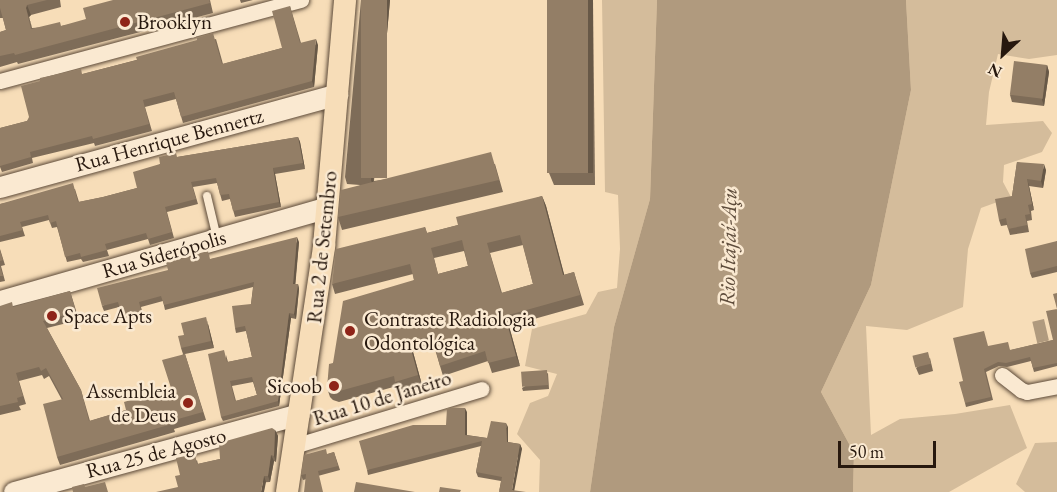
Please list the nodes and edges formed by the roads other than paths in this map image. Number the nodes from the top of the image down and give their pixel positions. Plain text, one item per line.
1 (301, 0) edge
2 (345, 0) edge
3 (0, 81) edge
4 (337, 94) junction
5 (0, 187) edge
6 (207, 196) dead end
7 (327, 207) junction
8 (217, 239) junction
9 (0, 301) edge
10 (1002, 375) dead end
11 (1057, 386) edge
12 (482, 389) dead end
13 (299, 414) junction
14 (294, 446) junction
15 (14, 492) edge
16 (287, 492) edge

1 - 3 street
2 - 4 main road, Rua 2 de Setembro
4 - 5 street, Rua Henrique Bennertz
4 - 7 main road, Rua 2 de Setembro
6 - 8 lane
7 - 8 street, Rua Siderópolis
7 - 13 main road, Rua 2 de Setembro
8 - 9 street, Rua Siderópolis
10 - 11 street
12 - 14 street, Rua 10 de Janeiro
13 - 14 main road, Rua 2 de Setembro
13 - 15 street, Rua 25 de Agosto
14 - 16 main road, Rua 2 de Setembro

